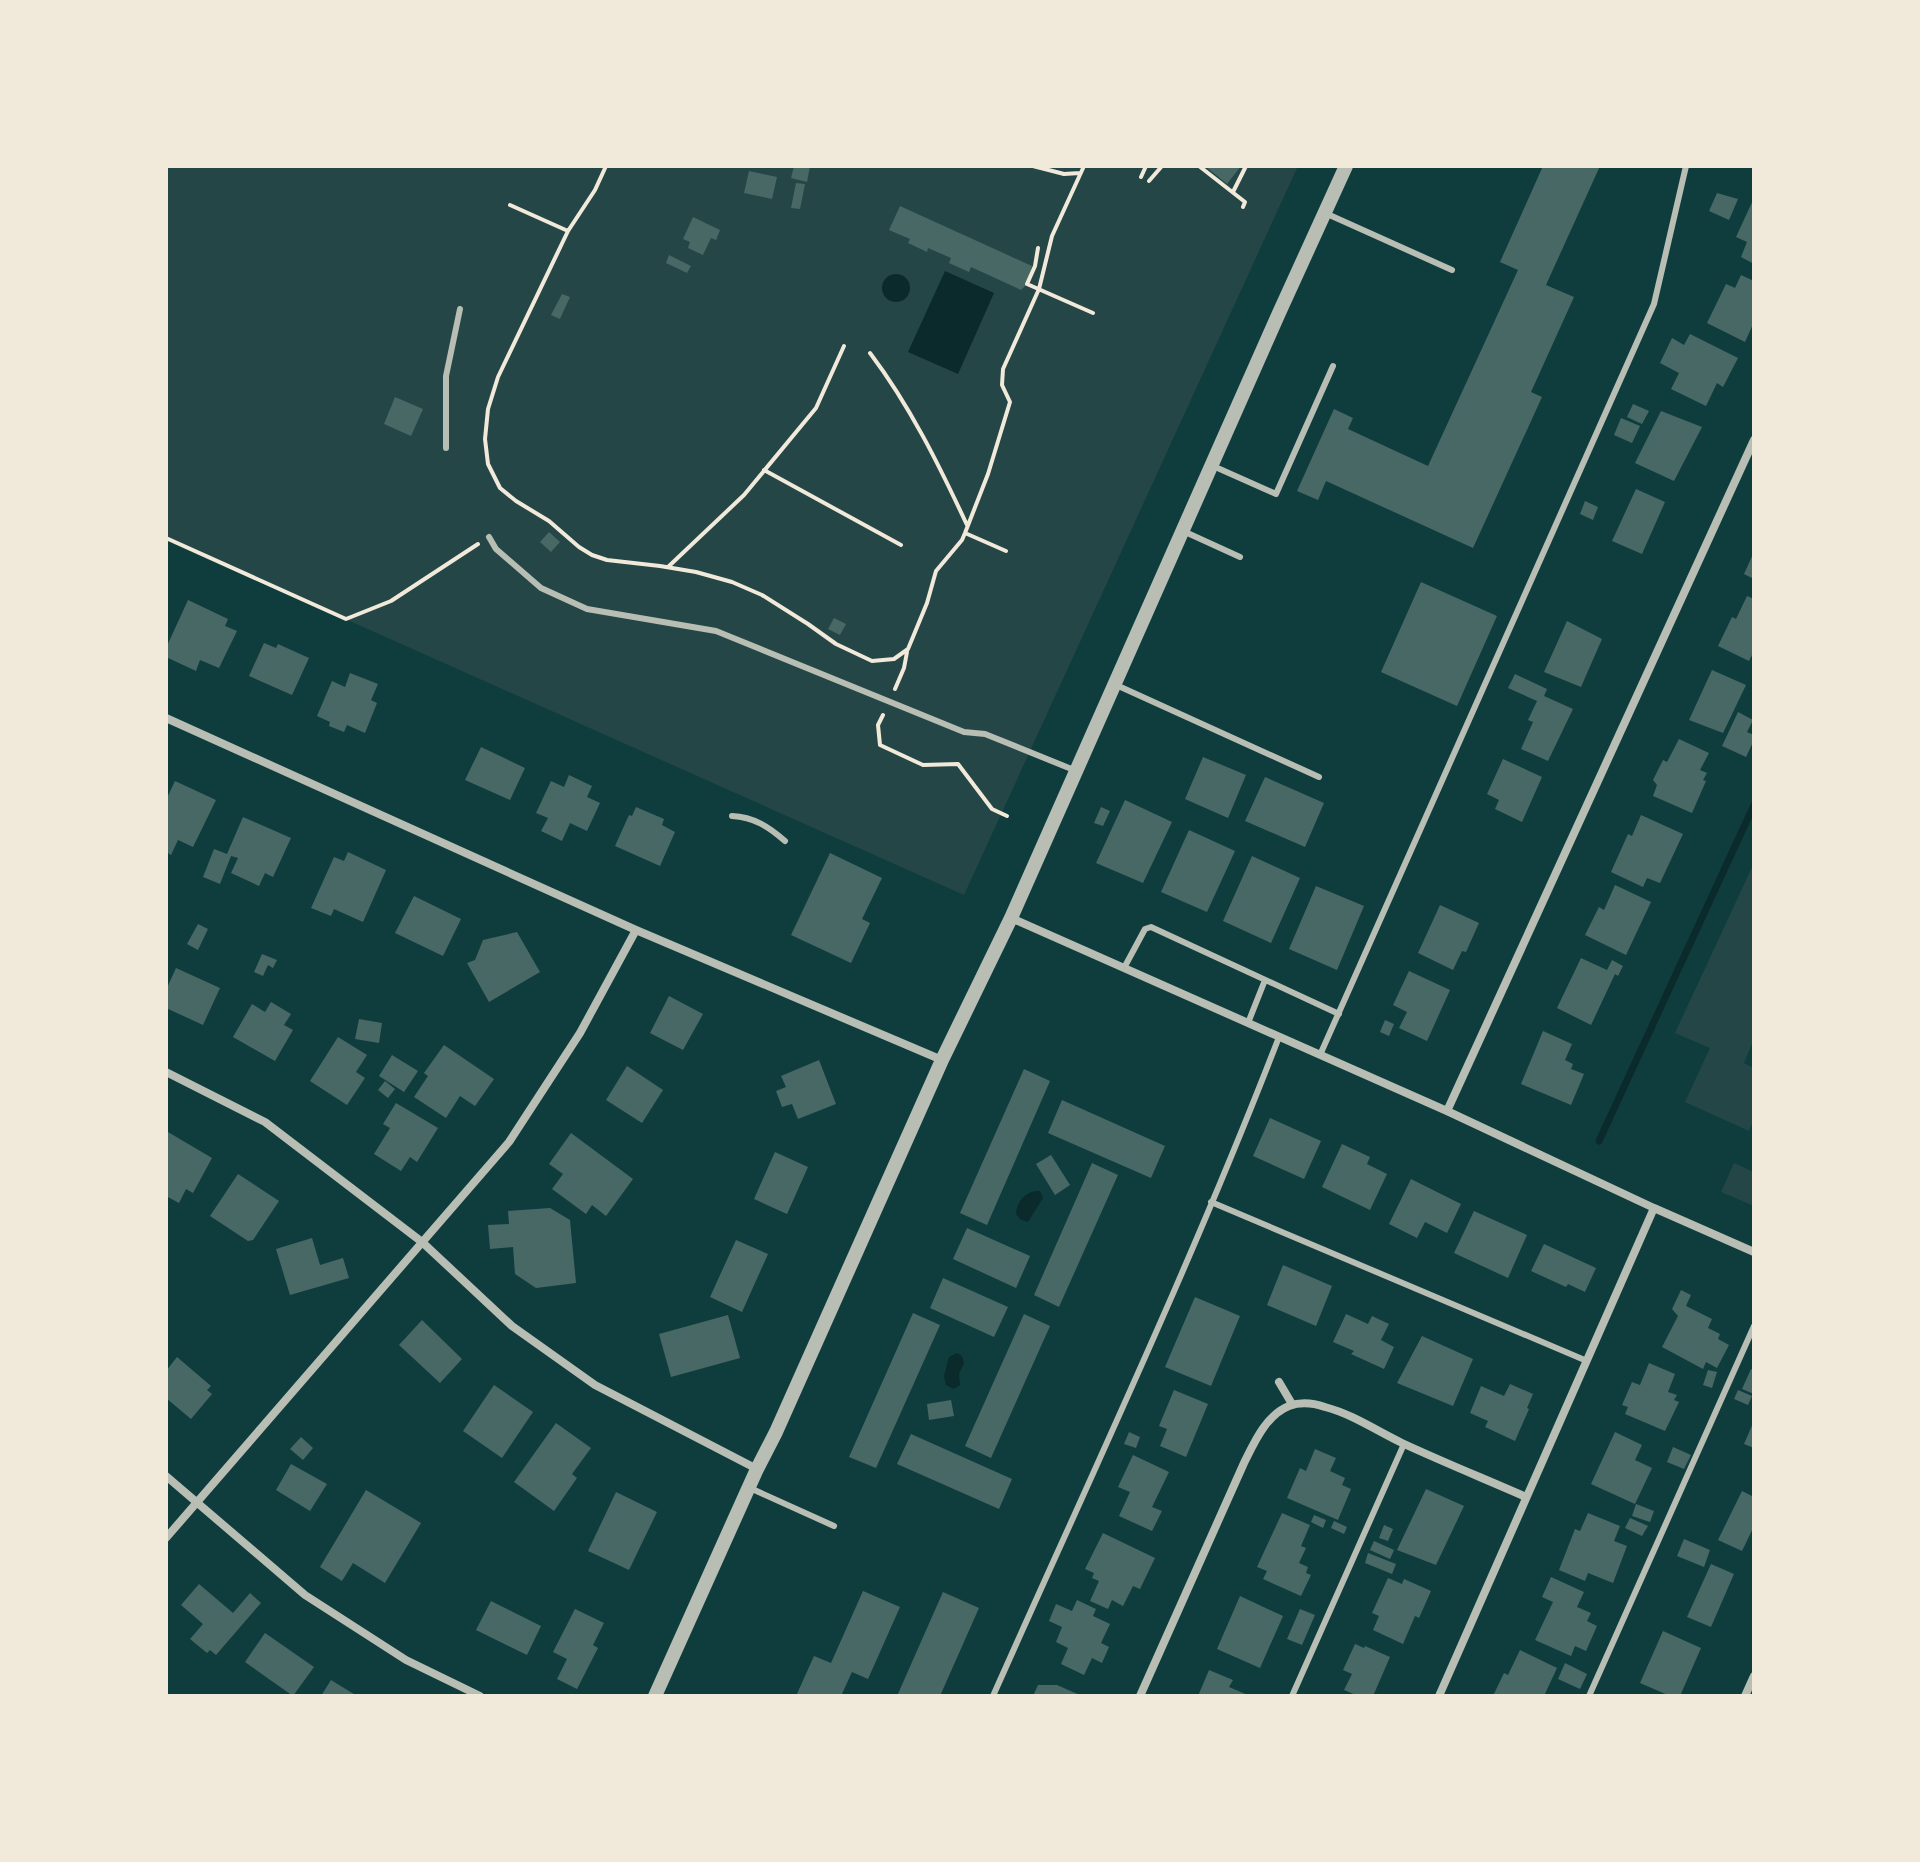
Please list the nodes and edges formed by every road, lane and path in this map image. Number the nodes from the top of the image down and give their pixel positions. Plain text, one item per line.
1 (606, 166) edge
2 (1033, 166) edge
3 (1084, 166) edge
4 (1146, 166) edge
5 (1162, 166) edge
6 (1199, 166) edge
7 (1246, 166) edge
8 (1346, 166) edge
9 (1686, 166) edge
10 (1080, 173) junction
11 (1141, 177) dead end
12 (1149, 181) dead end
13 (1233, 192) junction
14 (510, 205) dead end
15 (1243, 207) dead end
16 (1325, 213) junction
17 (568, 231) junction
18 (1038, 248) dead end
19 (1452, 270) dead end
20 (1039, 289) junction
21 (460, 309) dead end
22 (1093, 313) dead end
23 (844, 346) dead end
24 (870, 353) dead end
25 (1333, 366) dead end
26 (1754, 440) edge
27 (446, 448) dead end
28 (1212, 466) junction
29 (764, 470) junction
30 (968, 525) junction
31 (1183, 531) junction
32 (965, 533) junction
33 (489, 537) joint
34 (166, 538) edge
35 (901, 545) dead end
36 (1006, 551) dead end
37 (1240, 557) dead end
38 (668, 567) junction
39 (908, 649) junction
40 (1114, 684) junction
41 (889, 701) junction
42 (166, 718) edge
43 (1076, 771) junction
44 (1319, 777) dead end
45 (732, 816) dead end
46 (1007, 816) dead end
47 (785, 841) dead end
48 (1011, 918) junction
49 (636, 930) junction
50 (1124, 968) junction
51 (1265, 980) junction
52 (1339, 1014) junction
53 (1248, 1023) junction
54 (1279, 1037) junction
55 (1320, 1055) junction
56 (942, 1060) junction
57 (166, 1072) edge
58 (1447, 1111) junction
59 (1211, 1202) junction
60 (1654, 1208) junction
61 (422, 1242) junction
62 (1754, 1252) edge
63 (1754, 1326) edge
64 (1587, 1361) junction
65 (1279, 1382) dead end
66 (1292, 1404) junction
67 (1404, 1444) junction
68 (757, 1469) junction
69 (166, 1476) edge
70 (749, 1487) junction
71 (1526, 1497) junction
72 (198, 1502) junction
73 (834, 1526) dead end
74 (166, 1538) edge
75 (1754, 1676) edge
76 (480, 1696) edge
77 (655, 1696) edge
78 (993, 1696) edge
79 (1140, 1696) edge
80 (1292, 1696) edge
81 (1439, 1696) edge
82 (1589, 1696) edge
83 (1745, 1696) edge

1 - 17 path
2 - 10 path
3 - 10 path
4 - 11 path
5 - 12 path
6 - 13 path
7 - 13 path
8 - 16 street
9 - 52 lane
10 - 20 path
13 - 15 path
14 - 17 path
16 - 19 lane
16 - 28 street
17 - 38 path
18 - 20 path
20 - 22 path
20 - 30 path
21 - 27 lane
23 - 29 path
24 - 30 path
25 - 28 lane
26 - 58 street
28 - 31 street
29 - 35 path
29 - 38 path
30 - 32 path
31 - 37 lane
31 - 40 street
32 - 36 path
32 - 39 path
33 - 34 path
33 - 41 lane
38 - 39 path
39 - 41 path
40 - 43 street
40 - 44 lane
41 - 43 lane
41 - 46 path
42 - 49 street
43 - 48 street
45 - 47 lane
48 - 50 street
48 - 56 street
49 - 56 street
49 - 61 street
50 - 51 lane
50 - 53 street
51 - 52 lane
51 - 53 lane
52 - 55 lane
53 - 54 street
54 - 55 street
54 - 59 lane
55 - 58 street
56 - 68 street
57 - 61 street
58 - 60 street
59 - 64 lane
59 - 78 lane
60 - 62 street
60 - 64 street
61 - 68 street
61 - 72 street
63 - 82 lane
64 - 71 street
65 - 66 street
66 - 67 street
66 - 79 street
67 - 71 street
67 - 80 lane
68 - 70 street
69 - 72 street
70 - 73 lane
70 - 77 street
71 - 81 street
72 - 74 street
72 - 76 street
75 - 83 street

